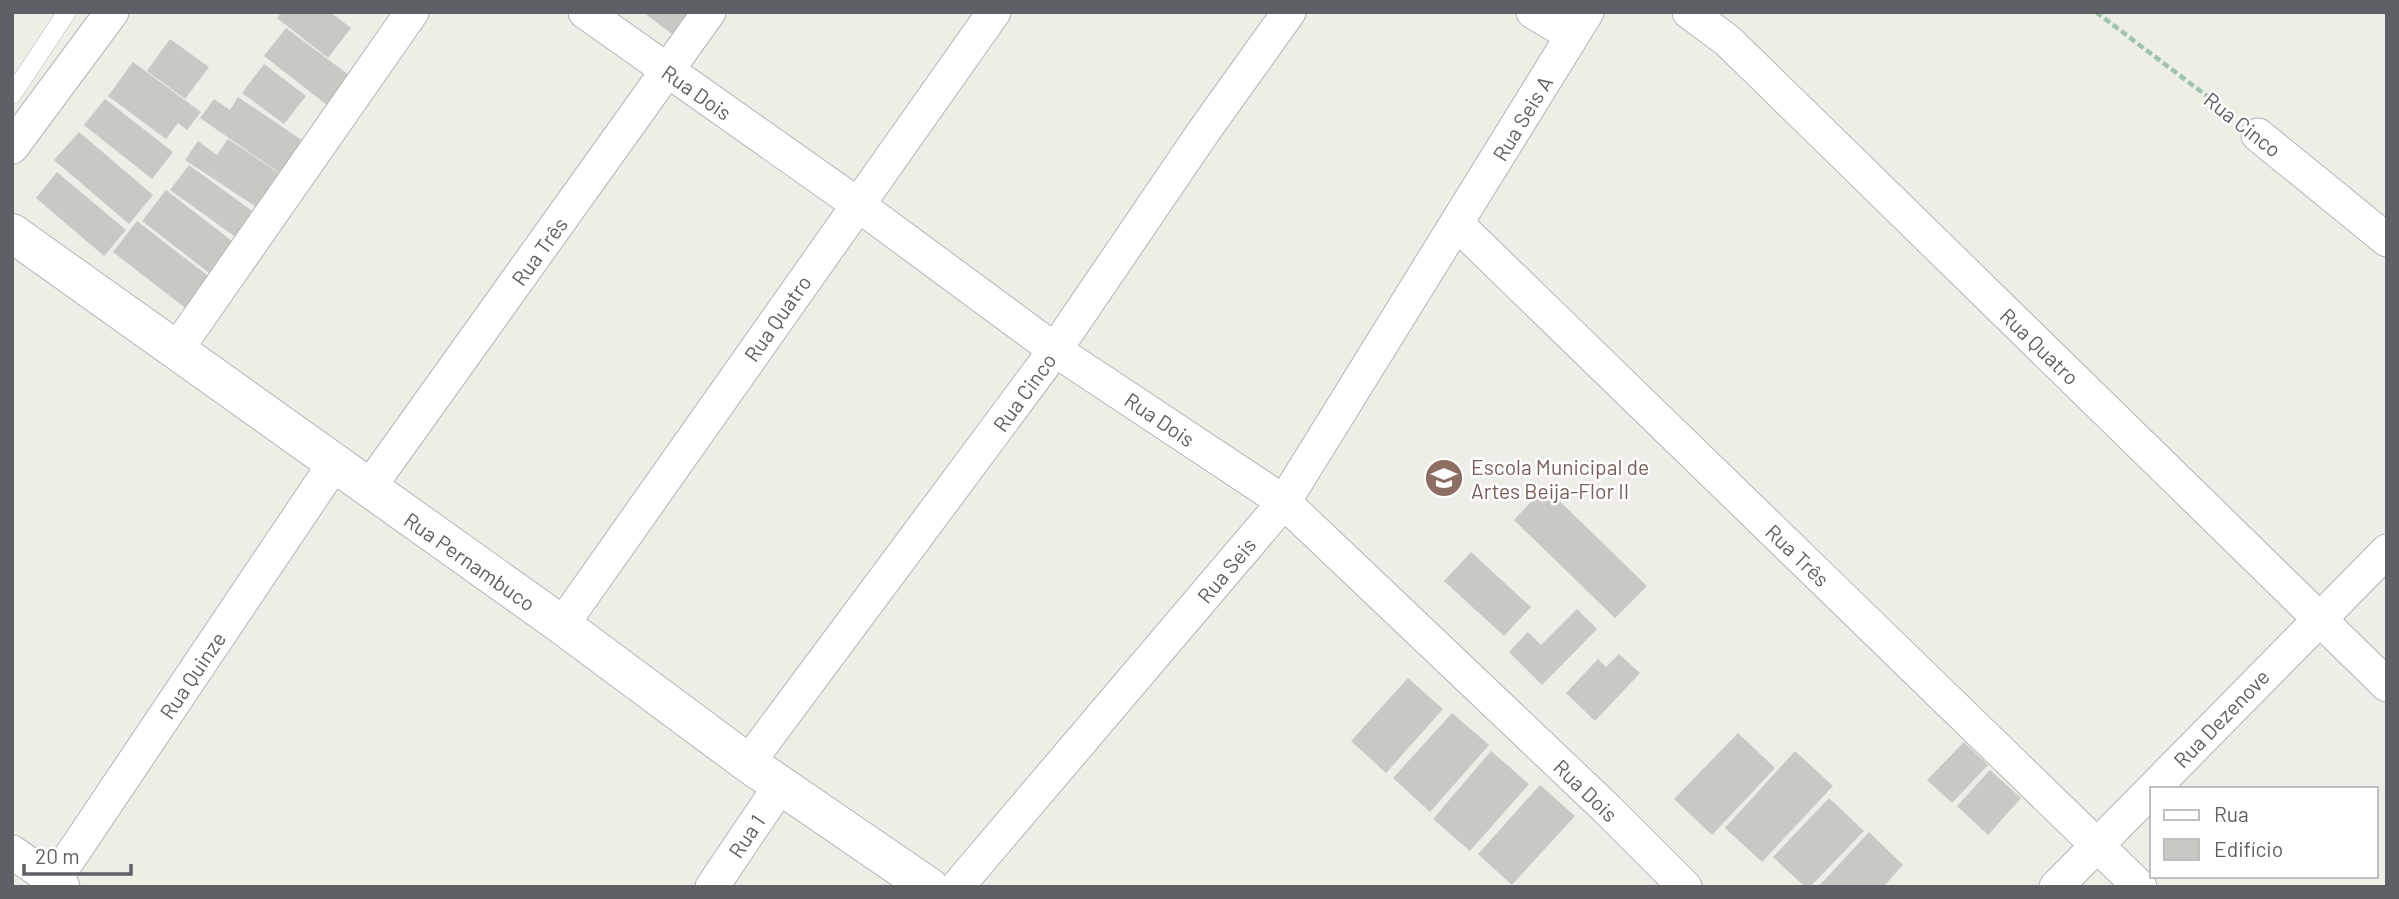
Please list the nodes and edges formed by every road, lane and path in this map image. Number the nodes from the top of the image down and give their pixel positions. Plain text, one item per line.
1 (67, 12) edge
2 (112, 12) edge
3 (412, 12) edge
4 (584, 12) edge
5 (709, 12) edge
6 (994, 12) edge
7 (1289, 12) edge
8 (1533, 12) edge
9 (1689, 12) edge
10 (2096, 12) edge
11 (1580, 24) edge
12 (668, 72) junction
13 (12, 95) edge
14 (2258, 135) joint
15 (12, 148) edge
16 (857, 204) junction
17 (1457, 224) junction
18 (12, 233) edge
19 (2387, 240) edge
20 (177, 349) junction
21 (1055, 350) junction
22 (334, 464) junction
23 (368, 489) junction
24 (1284, 502) junction
25 (2387, 551) edge
26 (2318, 620) junction
27 (562, 625) junction
28 (2387, 685) edge
29 (747, 763) junction
30 (780, 786) junction
31 (2154, 787) edge
32 (2150, 791) edge
33 (2097, 845) junction
34 (12, 852) edge
35 (56, 885) edge
36 (712, 887) edge
37 (929, 887) edge
38 (957, 887) edge
39 (1685, 887) edge
40 (2056, 887) edge
41 (2140, 887) edge

1 - 13 lane
2 - 15 street
3 - 20 street
4 - 12 street, Rua Dois
5 - 12 street, Rua Três
6 - 16 street, Rua Quatro
7 - 21 street, Rua Cinco
8 - 11 street
9 - 26 street, Rua Quatro
10 - 14 path, Rua Cinco
11 - 17 street, Rua Seis A
12 - 16 street, Rua Dois
12 - 23 street, Rua Três
14 - 19 street, Rua Cinco
16 - 21 street, Rua Dois
16 - 27 street, Rua Quatro
17 - 24 street, Rua Seis
17 - 33 street, Rua Três
18 - 20 street, Rua Pernambuco
20 - 22 street, Rua Pernambuco
21 - 24 street, Rua Dois
21 - 29 street, Rua Cinco
22 - 23 street, Rua Pernambuco
22 - 35 street, Rua Quinze
23 - 27 street, Rua Pernambuco
24 - 38 street, Rua Seis
24 - 39 street, Rua Dois
25 - 26 street, Rua Dezenove
26 - 28 street, Rua Quatro
26 - 31 street, Rua Dezenove
27 - 29 street, Rua Pernambuco
29 - 30 street, Rua Pernambuco
30 - 36 street, Rua 1
30 - 37 street, Rua Pernambuco
32 - 33 street, Rua Dezenove
33 - 40 street, Rua Dezenove
33 - 41 street, Rua Três
34 - 35 street

